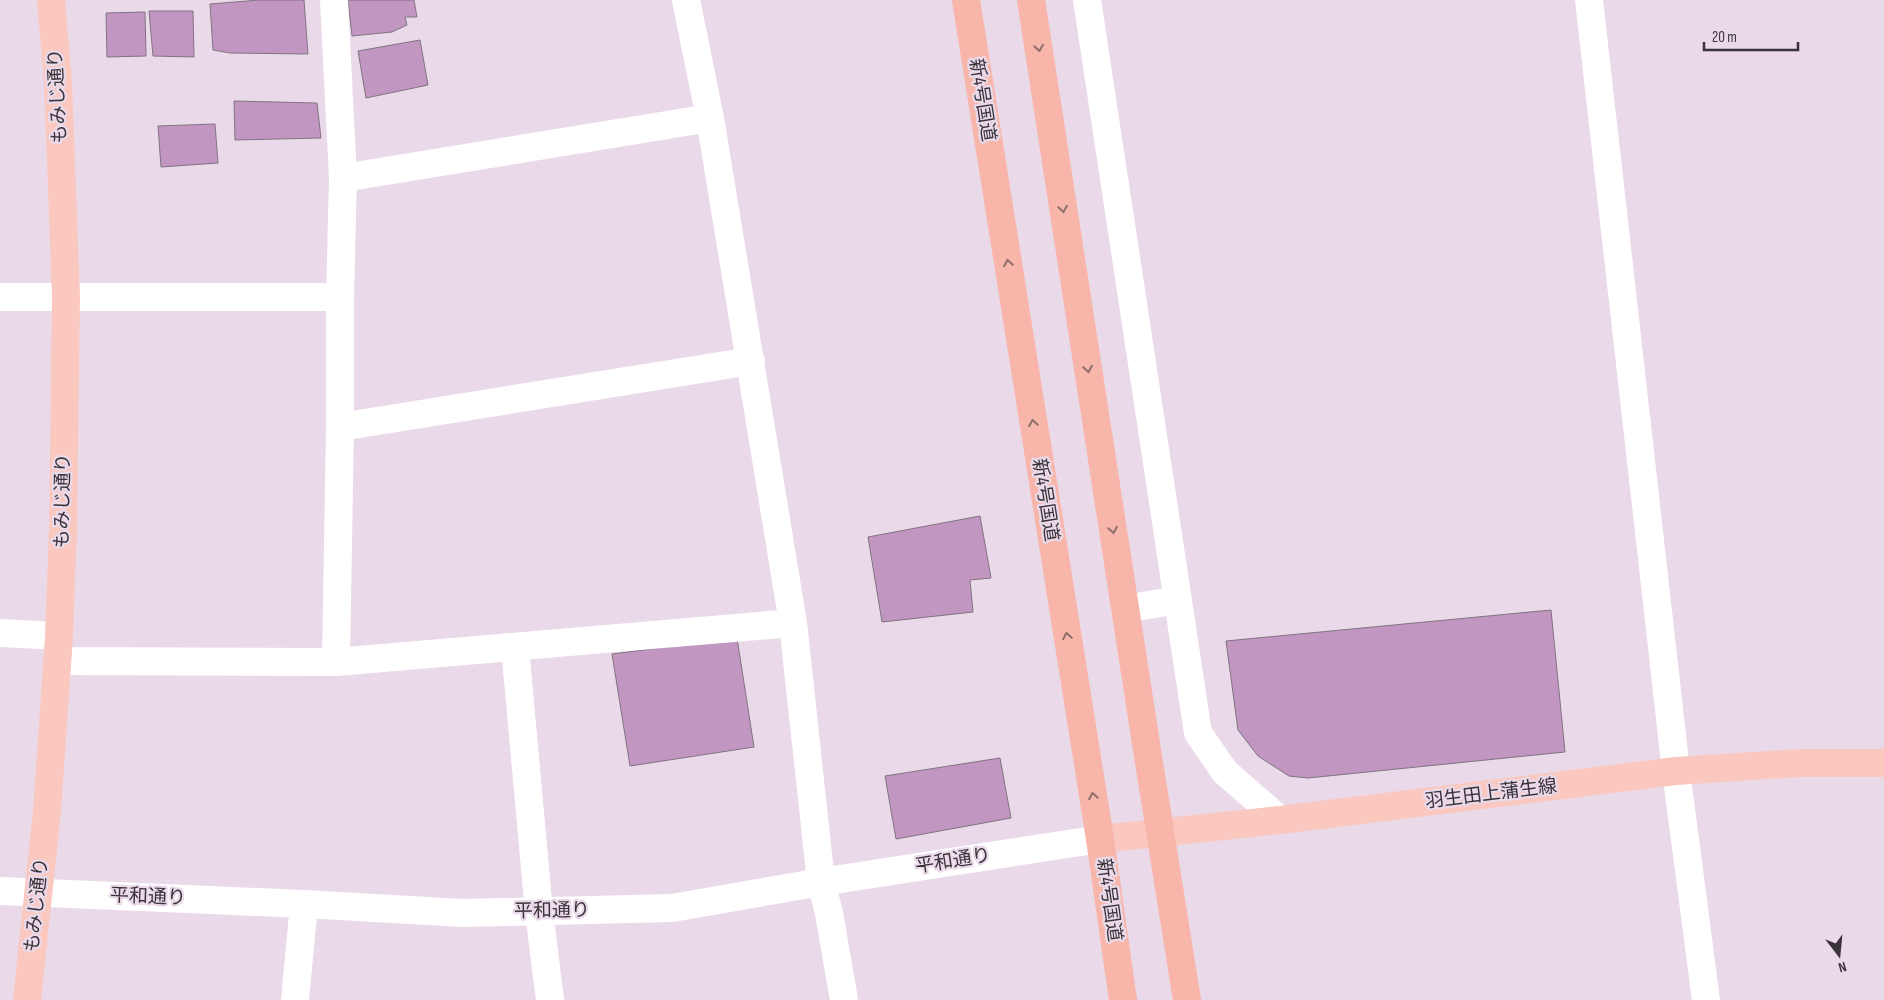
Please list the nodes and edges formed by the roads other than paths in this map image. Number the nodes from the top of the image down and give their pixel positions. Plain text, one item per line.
1 (51, 0) edge
2 (334, 0) edge
3 (966, 0) edge
4 (1031, 0) edge
5 (1087, 0) edge
6 (1589, 0) edge
7 (693, 1) edge
8 (710, 118) junction
9 (343, 178) junction
10 (0, 297) edge
11 (66, 297) junction
12 (340, 297) junction
13 (751, 361) junction
14 (340, 428) junction
15 (1178, 600) junction
16 (1125, 609) junction
17 (793, 623) junction
18 (0, 633) edge
19 (516, 647) junction
20 (58, 649) junction
21 (336, 662) junction
22 (1884, 763) edge
23 (1676, 771) junction
24 (1280, 820) junction
25 (1160, 833) junction
26 (1100, 839) junction
27 (821, 882) junction
28 (0, 891) edge
29 (39, 892) junction
30 (304, 904) junction
31 (539, 912) junction
32 (27, 1000) edge
33 (295, 1000) edge
34 (550, 1000) edge
35 (844, 1000) edge
36 (1123, 1000) edge
37 (1187, 1000) edge
38 (1706, 1000) edge

1 - 11 main road, もみじ通り
2 - 9 street
26 -> 3 highway, 新4号国道
4 -> 16 highway
5 - 15 street
6 - 23 street
7 - 8 street
8 - 9 street
8 - 13 street
9 - 12 street
10 - 11 street
11 - 12 street
11 - 20 main road, もみじ通り
12 - 14 street
13 - 14 street
13 - 17 street
14 - 21 street
15 - 16 street
15 - 24 street
16 - 25 highway
17 - 19 street
17 - 27 street
18 - 20 street
19 - 21 street
19 - 31 street
20 - 21 street
20 - 29 main road, もみじ通り
22 - 23 main road, 羽生田上蒲生線
23 - 24 main road, 羽生田上蒲生線
23 - 38 street
24 - 25 main road, 羽生田上蒲生線
25 - 26 main road, 羽生田上蒲生線
25 - 37 highway
26 - 27 street, 平和通り
26 - 36 highway, 新4号国道
27 - 31 street, 平和通り
27 - 35 street
28 - 29 street, 平和通り
29 - 30 street, 平和通り
29 - 32 main road, もみじ通り
30 - 31 street, 平和通り
30 - 33 street
31 - 34 street

